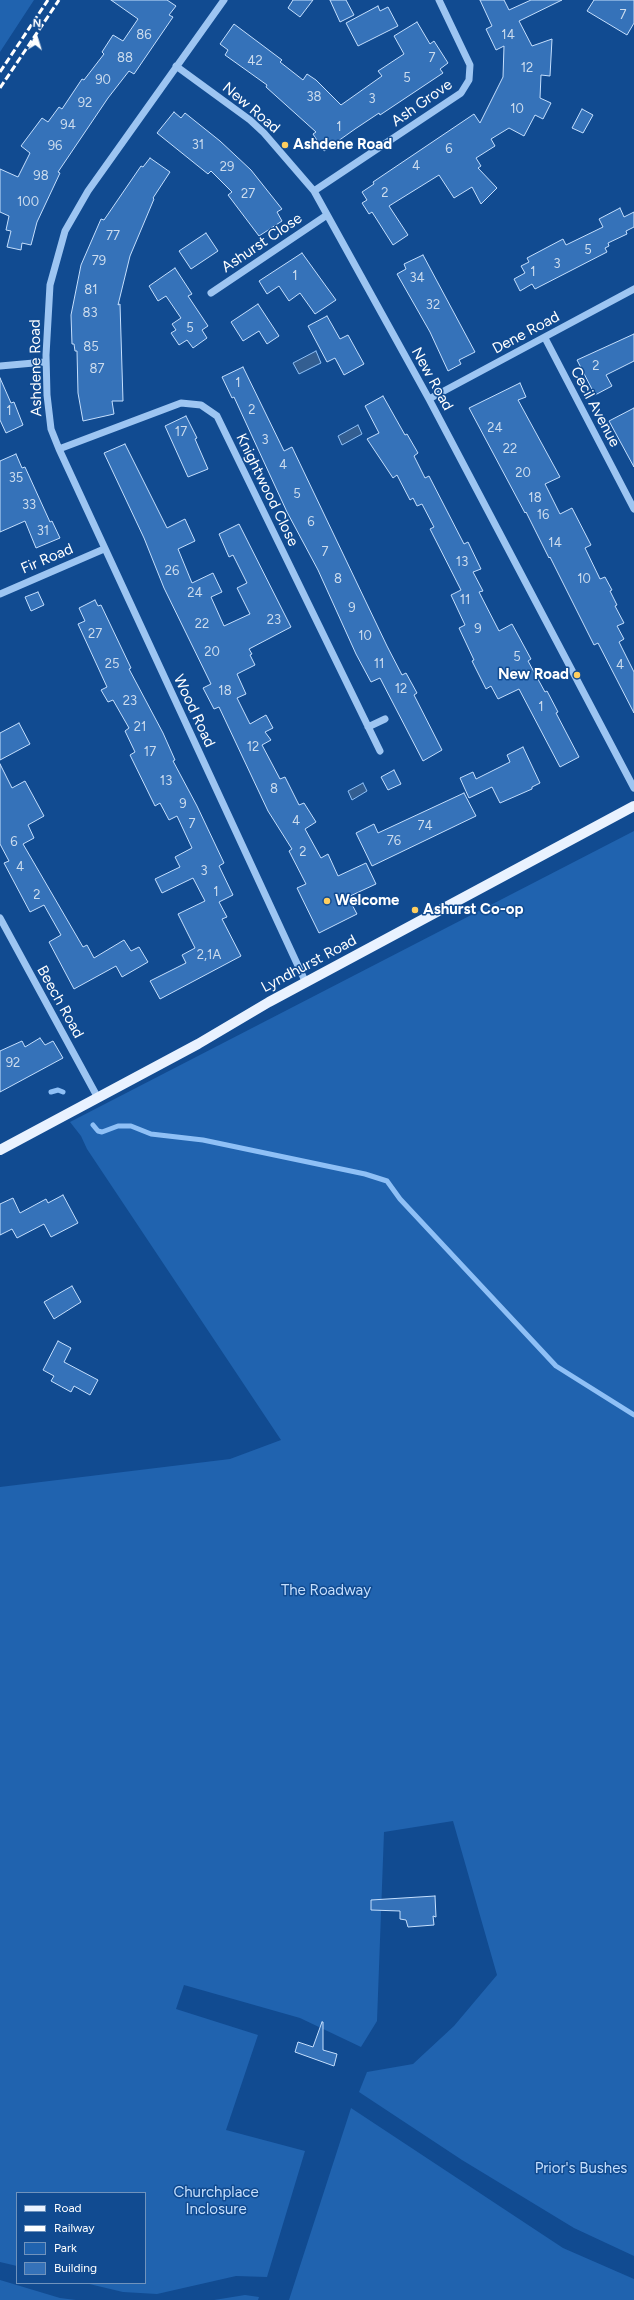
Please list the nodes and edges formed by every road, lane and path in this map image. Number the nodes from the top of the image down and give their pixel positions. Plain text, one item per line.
1 (224, 0) edge
2 (439, 0) edge
3 (176, 66) junction
4 (314, 191) junction
5 (327, 215) junction
6 (634, 289) edge
7 (211, 293) dead end
8 (545, 338) junction
9 (46, 362) junction
10 (0, 366) edge
11 (429, 399) junction
12 (59, 449) junction
13 (634, 509) edge
14 (104, 549) junction
15 (0, 594) edge
16 (385, 719) dead end
17 (368, 727) junction
18 (380, 750) dead end
19 (634, 788) edge
20 (634, 806) edge
21 (0, 918) edge
22 (306, 983) junction
23 (98, 1098) junction
24 (0, 1150) edge

1 - 3 street, Ashdene Road
2 - 4 street, Ash Grove
3 - 4 street, New Road
3 - 9 street, Ashdene Road
4 - 5 street, New Road
5 - 7 street, Ashurst Close
5 - 11 street, New Road
6 - 8 street, Dene Road
8 - 11 street, Dene Road
8 - 13 street, Cecil Avenue
9 - 10 street
9 - 12 street, Ashdene Road
11 - 19 street, New Road
12 - 14 street, Wood Road
12 - 17 street, Knightwood Close
14 - 15 street, Fir Road
14 - 22 street, Wood Road
16 - 17 street
17 - 18 street, Knightwood Close
20 - 22 main road, Lyndhurst Road
21 - 23 street, Beech Road
22 - 23 main road, Lyndhurst Road
23 - 24 main road, Lyndhurst Road

